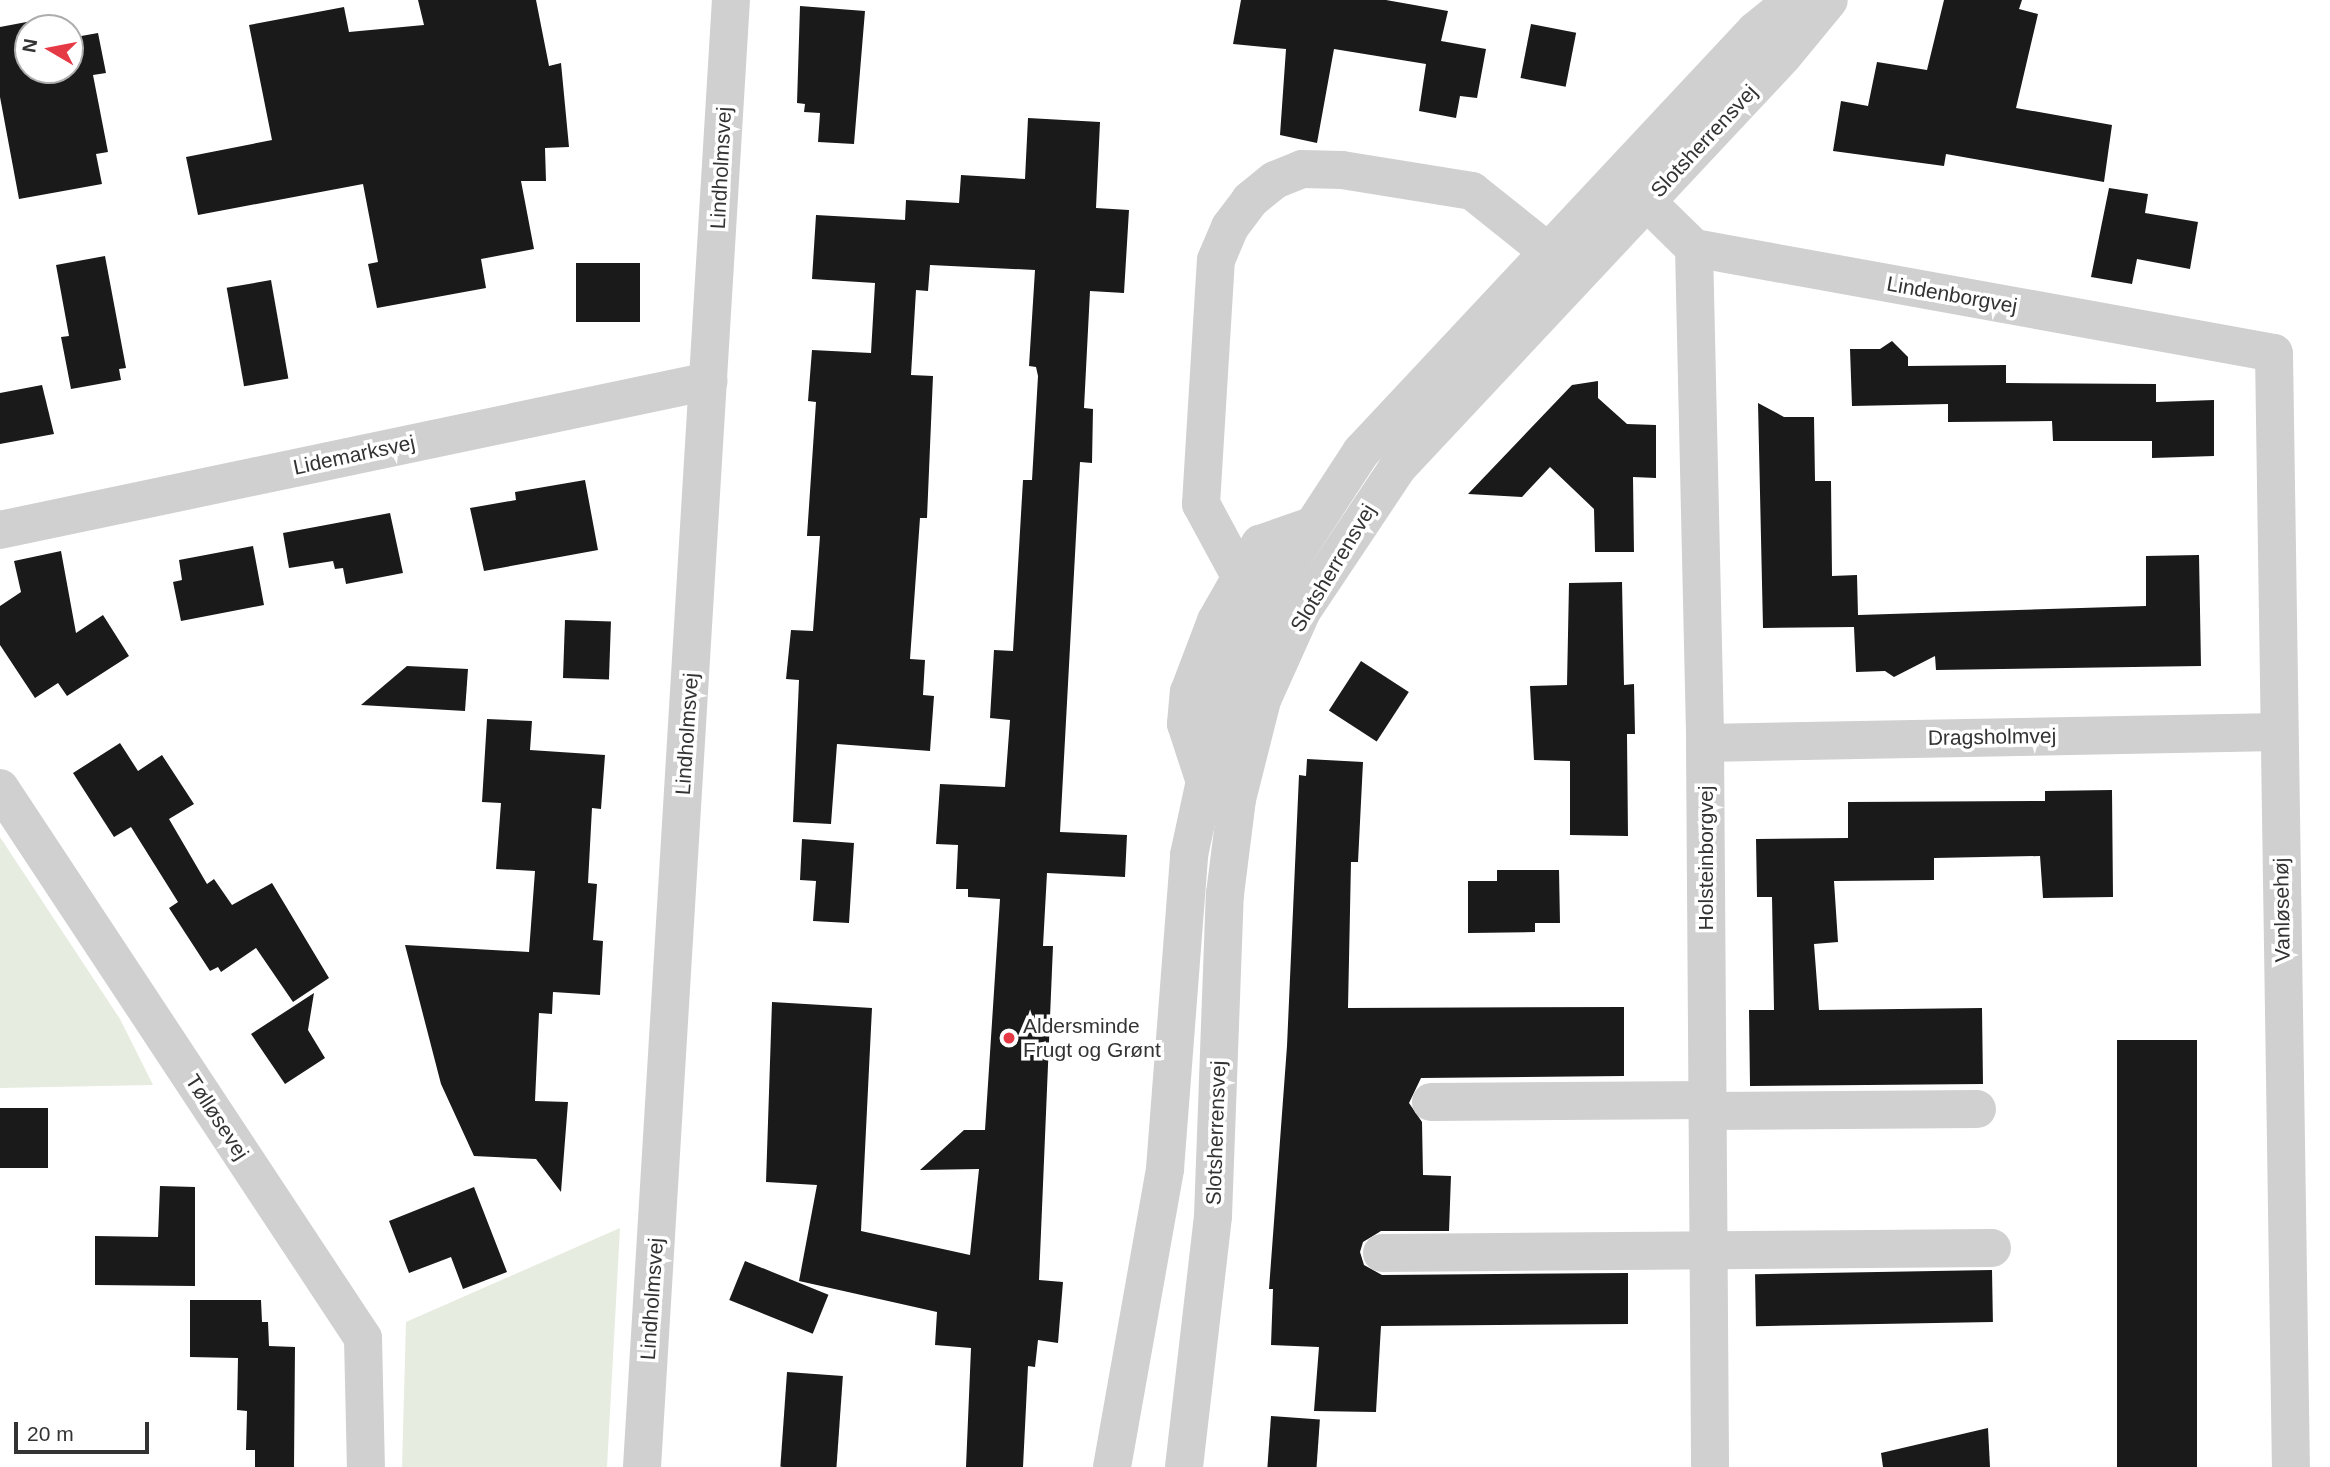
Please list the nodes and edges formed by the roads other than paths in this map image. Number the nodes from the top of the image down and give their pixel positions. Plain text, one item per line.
1 (732, 0) edge
2 (1793, 0) edge
3 (1829, 0) edge
4 (1647, 202) junction
5 (1694, 248) junction
6 (1546, 250) junction
7 (2274, 353) joint
8 (709, 381) junction
9 (1311, 526) junction
10 (0, 530) edge
11 (1240, 576) junction
12 (2279, 732) junction
13 (1706, 743) junction
14 (1204, 779) junction
15 (0, 788) edge
16 (1431, 1101) dead end
17 (1708, 1105) junction
18 (1977, 1109) dead end
19 (1992, 1248) dead end
20 (1709, 1249) junction
21 (1382, 1253) dead end
22 (366, 1467) edge
23 (642, 1467) edge
24 (1112, 1467) edge
25 (1184, 1467) edge
26 (1710, 1467) edge
27 (2291, 1467) edge

1 - 8 street, Lindholmsvej
2 - 6 street, Slotsherrensvej
3 - 4 street, Slotsherrensvej
4 - 5 street
4 - 25 street, Slotsherrensvej
5 - 7 street, Lindenborgvej
5 - 13 street, Holsteinborgvej
6 - 9 street, Slotsherrensvej
6 - 11 street
7 - 12 street, Vanløsehøj
8 - 10 street, Lidemarksvej
8 - 23 street, Lindholmsvej
9 - 11 street
9 - 14 street, Slotsherrensvej
11 - 14 street
12 - 13 street, Dragsholmvej
12 - 27 street, Vanløsehøj
13 - 17 street, Holsteinborgvej
14 - 24 street, Slotsherrensvej
15 - 22 street, Tølløsevej
16 - 17 street
17 - 18 street
17 - 20 street, Holsteinborgvej
19 - 20 street
20 - 21 street
20 - 26 street, Holsteinborgvej

